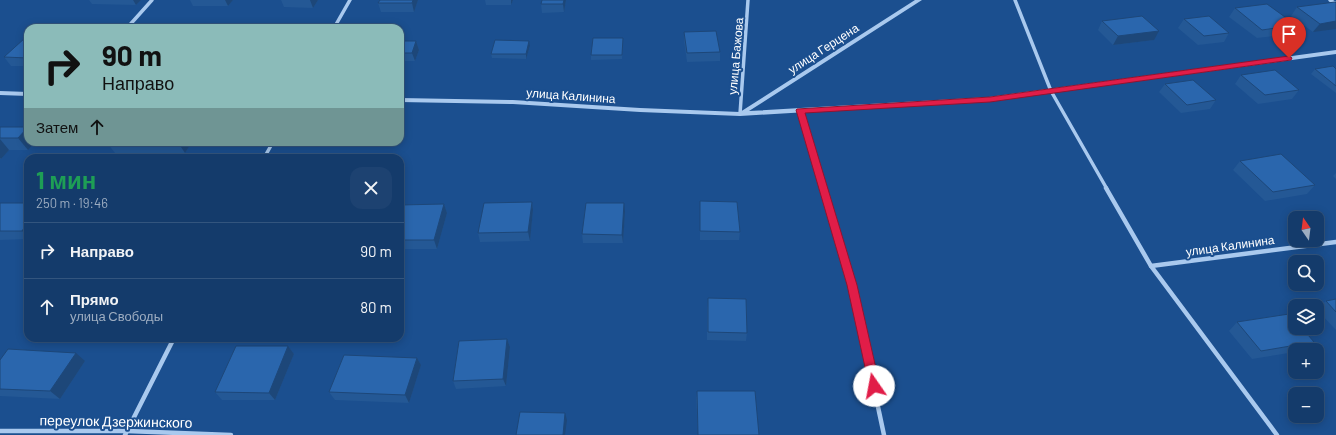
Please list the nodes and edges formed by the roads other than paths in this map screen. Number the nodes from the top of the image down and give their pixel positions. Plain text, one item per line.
1 (152, 0) edge
2 (350, 0) edge
3 (748, 0) edge
4 (919, 0) edge
5 (1015, 0) edge
6 (1330, 0) edge
7 (1336, 4) edge
8 (131, 24) edge
9 (336, 24) edge
10 (1336, 52) edge
11 (1052, 91) junction
12 (0, 93) edge
13 (24, 94) edge
14 (404, 100) edge
15 (800, 110) junction
16 (740, 114) junction
17 (1336, 242) edge
18 (1151, 266) junction
19 (172, 342) edge
20 (0, 431) edge
21 (126, 433) edge
22 (231, 435) edge
23 (884, 435) edge
24 (1277, 435) edge

1 - 8 street
2 - 9 street
3 - 16 street, улица Бажова
4 - 16 street, улица Герцена
5 - 11 street
6 - 7 street
10 - 11 street, улица Калинина
11 - 15 street, улица Калинина
11 - 18 street
12 - 13 street
14 - 16 street, улица Калинина
15 - 16 street, улица Калинина
15 - 23 street
17 - 18 street, улица Калинина
18 - 24 street
19 - 21 street
20 - 21 street, переулок Дзержинского
21 - 22 street, переулок Дзержинского

